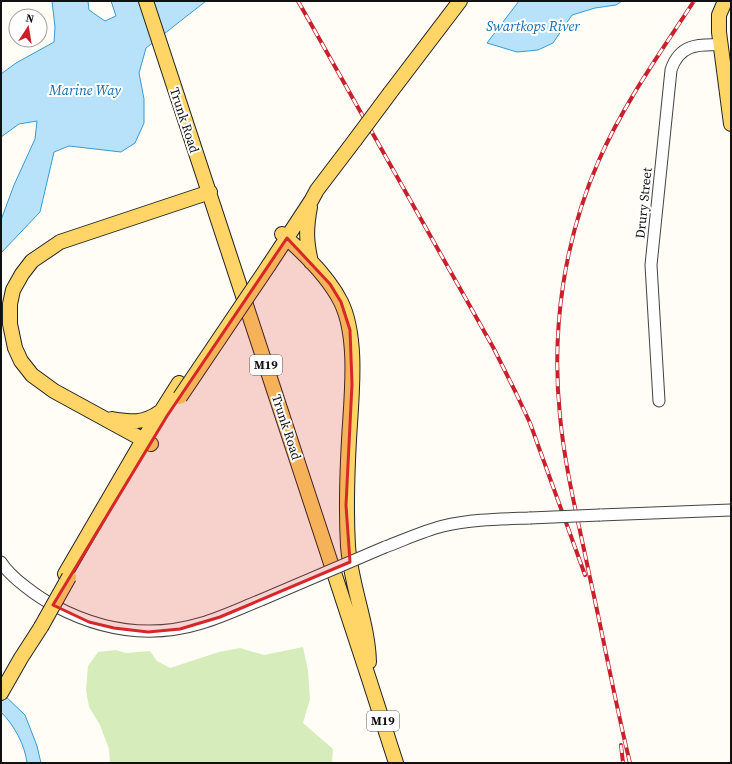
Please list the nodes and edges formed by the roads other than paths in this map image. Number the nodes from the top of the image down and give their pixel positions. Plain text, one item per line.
1 (146, 1) edge
2 (460, 1) edge
3 (725, 1) edge
4 (720, 45) junction
5 (731, 124) edge
6 (210, 192) junction
7 (314, 196) junction
8 (284, 236) junction
9 (311, 262) junction
10 (180, 390) junction
11 (659, 401) dead end
12 (161, 412) junction
13 (99, 416) junction
14 (147, 442) junction
15 (731, 510) edge
16 (1, 562) edge
17 (370, 679) junction
18 (1, 693) edge
19 (396, 763) edge

1 - 6 main road, Trunk Road / M19
2 - 7 main road, bridge
3 - 4 main road
4 - 5 main road
4 - 11 street, Drury Street
6 - 13 main road
6 - 17 main road, Trunk Road / M19
7 - 8 main road
7 - 9 main road
8 - 9 main road
8 - 10 main road, bridge
9 - 17 main road
10 - 12 main road
10 - 14 main road
12 - 13 main road
12 - 14 main road
13 - 14 main road
14 - 18 main road, bridge
15 - 16 street, bridge
17 - 19 main road, Trunk Road / M19

